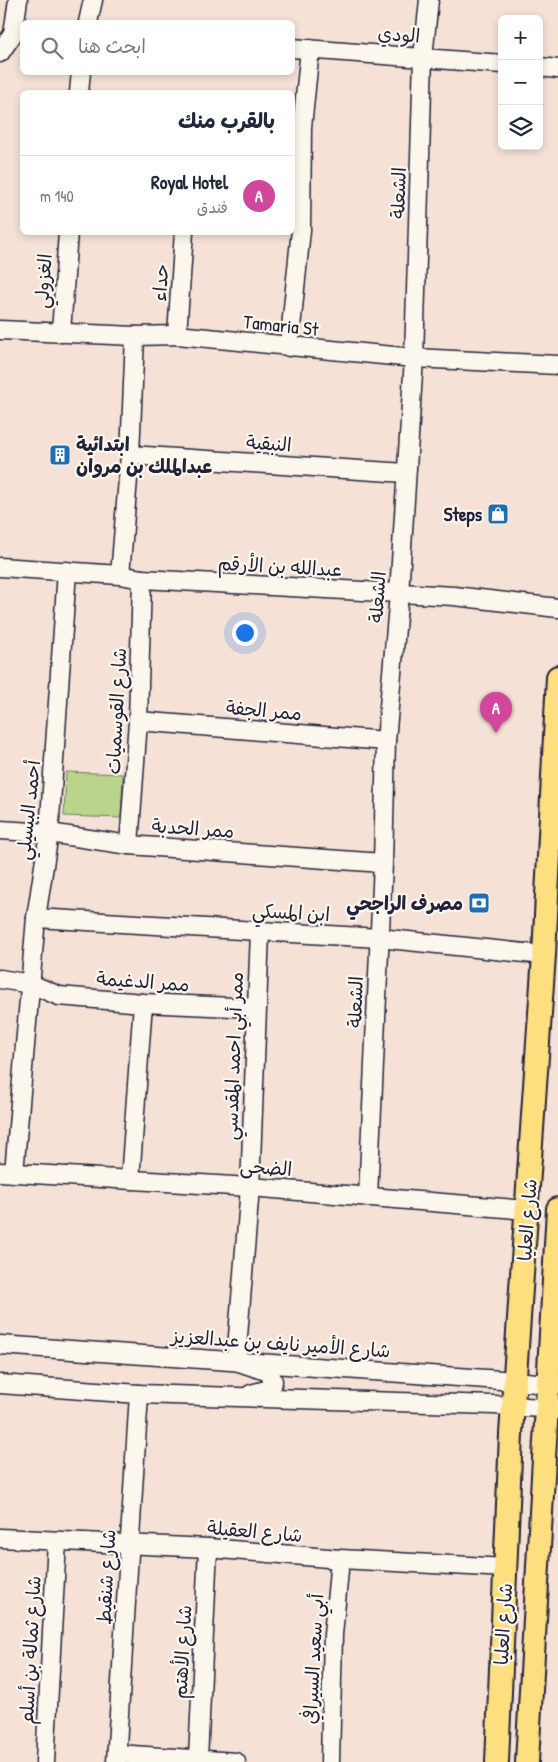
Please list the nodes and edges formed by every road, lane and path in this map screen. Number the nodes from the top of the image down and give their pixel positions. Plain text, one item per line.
1 (18, 0) edge
2 (93, 0) edge
3 (429, 0) edge
4 (88, 20) edge
5 (18, 34) edge
6 (301, 48) edge
7 (0, 52) edge
8 (423, 57) junction
9 (498, 64) edge
10 (543, 67) edge
11 (558, 69) edge
12 (81, 75) edge
13 (79, 90) edge
14 (297, 127) edge
15 (68, 235) edge
16 (184, 235) edge
17 (0, 330) edge
18 (61, 333) junction
19 (178, 335) junction
20 (135, 336) junction
21 (289, 347) junction
22 (414, 358) junction
23 (558, 365) edge
24 (130, 455) junction
25 (406, 473) junction
26 (0, 567) edge
27 (67, 571) junction
28 (120, 575) junction
29 (142, 579) junction
30 (399, 594) junction
31 (558, 608) edge
32 (558, 677) edge
33 (138, 721) junction
34 (386, 741) junction
35 (0, 830) edge
36 (49, 833) junction
37 (129, 845) junction
38 (383, 863) junction
39 (36, 918) junction
40 (260, 932) junction
41 (379, 938) junction
42 (544, 956) junction
43 (0, 979) edge
44 (31, 984) junction
45 (143, 1003) junction
46 (255, 1008) junction
47 (7, 1173) edge
48 (130, 1180) junction
49 (250, 1187) junction
50 (368, 1197) junction
51 (558, 1209) edge
52 (528, 1210) junction
53 (0, 1345) edge
54 (236, 1361) junction
55 (515, 1381) junction
56 (0, 1384) edge
57 (553, 1385) edge
58 (139, 1394) junction
59 (241, 1396) junction
60 (513, 1407) junction
61 (552, 1409) edge
62 (0, 1538) edge
63 (58, 1541) junction
64 (129, 1544) junction
65 (208, 1548) junction
66 (340, 1559) junction
67 (506, 1568) junction
68 (116, 1758) edge
69 (198, 1759) junction
70 (45, 1762) edge
71 (236, 1762) edge
72 (330, 1762) edge
73 (497, 1762) edge
74 (527, 1762) edge

1 - 5 street
2 - 4 street
3 - 8 street, الشعلة
5 - 7 street
6 - 8 street, الودي
6 - 14 street
8 - 9 street, الودي
8 - 22 street, الشعلة
10 - 11 street
12 - 13 street
14 - 21 street
15 - 18 street, الغزولي
16 - 19 street, حداء
17 - 18 street, Tamaria St
18 - 20 street, Tamaria St
19 - 20 street, Tamaria St
19 - 21 street, Tamaria St
20 - 24 street
21 - 22 street, Tamaria St
22 - 23 street, Tamaria St
22 - 25 street, الشعلة
24 - 25 street, النبقية
24 - 28 street
25 - 30 street, الشعلة
26 - 27 street, عبدالله بن الأرقم
27 - 28 street, عبدالله بن الأرقم
27 - 36 street, أحمد البسيلي
28 - 29 street, عبدالله بن الأرقم
29 - 30 street, عبدالله بن الأرقم
29 - 33 street, شارع القوسميات
30 - 31 street, عبدالله بن الأرقم
30 - 34 street, الشعلة
32 - 42 main road, شارع العليا
33 - 34 street, ممر الجفة
33 - 37 street, شارع القوسميات
34 - 38 street, الشعلة
35 - 36 street, ممر الحدبة
36 - 37 street, ممر الحدبة
36 - 39 street, أحمد البسيلي
37 - 38 street, ممر الحدبة
38 - 41 street, الشعلة
39 - 40 street, ابن المسكي
39 - 44 street, أحمد البسيلي
40 - 41 street, ابن المسكي
40 - 46 street, ممر أبي احمد المقدسي
41 - 42 street, ابن المسكي
41 - 50 street, الشعلة
42 - 52 main road, شارع العليا
43 - 44 street, ممر الدغيمة
44 - 45 street, ممر الدغيمة
44 - 47 street, أحمد البسيلي
45 - 46 street, ممر الدغيمة
45 - 48 street
46 - 49 street, ممر أبي احمد المقدسي
47 - 48 street, الضحى
48 - 49 street, الضحى
49 - 50 street, الضحى
49 - 54 street, ممر أبي احمد المقدسي
50 - 52 street, الضحى
51 - 57 main road, شارع العليا
52 - 55 main road, شارع العليا
53 - 54 street, شارع الأمير نايف بن عبدالعزيز
54 - 55 street, شارع الأمير نايف بن عبدالعزيز
54 - 59 street
55 - 57 street, شارع الأمير نايف بن عبدالعزيز
55 - 60 main road, شارع العليا
56 - 58 street
57 - 61 main road, شارع العليا
58 - 59 street
58 - 64 street, شارع شنقيط
59 - 60 street
60 - 61 street
60 - 67 main road, شارع العليا
61 - 74 main road, شارع العليا
62 - 63 street, شارع العقيلة
63 - 64 street, شارع العقيلة
63 - 70 street, شارع ثمالة بن أسلم
64 - 65 street, شارع العقيلة
64 - 68 street, شارع شنقيط
65 - 66 street, شارع العقيلة
65 - 69 street, شارع الأهتم
66 - 67 street, شارع العقيلة
66 - 72 street, أبي سعيد السيرافي
67 - 73 main road, شارع العليا
68 - 69 street
69 - 71 street

